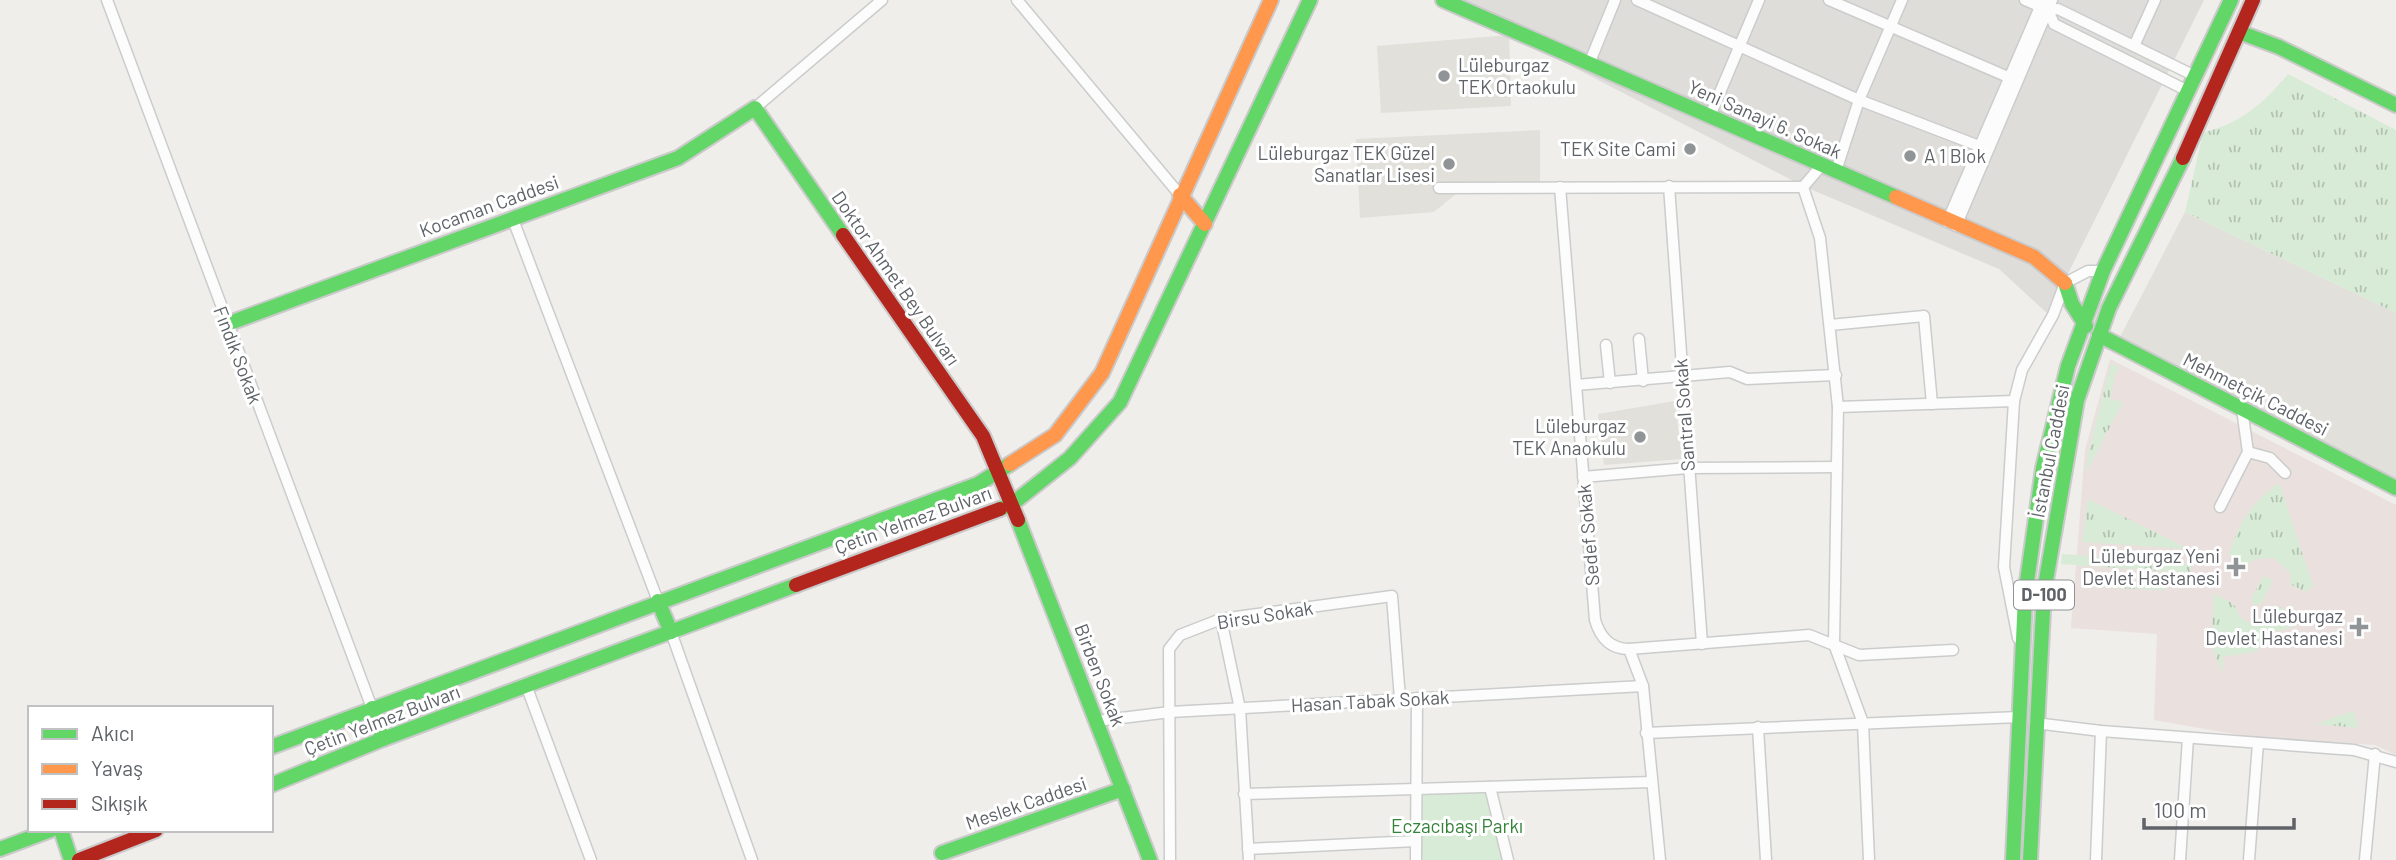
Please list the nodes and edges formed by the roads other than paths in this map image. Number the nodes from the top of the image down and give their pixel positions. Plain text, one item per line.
1 (107, 0) edge
2 (882, 0) edge
3 (1017, 0) edge
4 (1271, 0) edge
5 (1310, 0) edge
6 (1443, 0) edge
7 (1615, 0) edge
8 (1637, 0) edge
9 (1759, 0) edge
10 (1829, 0) edge
11 (1902, 0) edge
12 (2025, 0) edge
13 (2155, 0) edge
14 (2231, 0) edge
15 (2253, 0) edge
16 (2046, 4) edge
17 (1890, 27) junction
18 (2239, 32) junction
19 (1740, 46) junction
20 (2134, 46) junction
21 (1589, 64) junction
22 (2195, 76) junction
23 (2013, 79) junction
24 (2217, 85) junction
25 (2188, 91) junction
26 (1858, 100) junction
27 (2210, 101) junction
28 (2396, 105) edge
29 (755, 108) junction
30 (1710, 116) junction
31 (1983, 147) junction
32 (1822, 165) junction
33 (1836, 171) junction
34 (1669, 186) junction
35 (1560, 187) junction
36 (1803, 187) junction
37 (1439, 188) dead end
38 (1180, 195) junction
39 (512, 217) junction
40 (1205, 224) junction
41 (1952, 224) junction
42 (2103, 271) junction
43 (2065, 283) junction
44 (227, 324) junction
45 (2082, 324) junction
46 (1830, 325) junction
47 (2099, 335) junction
48 (1639, 339) dead end
49 (1606, 345) dead end
50 (1836, 374) junction
51 (1681, 377) junction
52 (1643, 380) junction
53 (1609, 383) junction
54 (1576, 385) junction
55 (2014, 401) junction
56 (1932, 404) junction
57 (1838, 407) junction
58 (2242, 409) junction
59 (2248, 452) junction
60 (1836, 467) junction
61 (1688, 468) junction
62 (1000, 473) junction
63 (2285, 473) dead end
64 (1583, 477) junction
65 (2396, 488) edge
66 (1012, 504) junction
67 (2220, 507) dead end
68 (658, 601) junction
69 (1221, 619) junction
70 (671, 632) junction
71 (1702, 644) junction
72 (1834, 644) junction
73 (1629, 649) junction
74 (1953, 650) dead end
75 (2022, 654) junction
76 (526, 685) junction
77 (1643, 686) junction
78 (1417, 698) junction
79 (1400, 699) junction
80 (372, 708) junction
81 (1240, 709) junction
82 (1170, 712) junction
83 (2019, 717) junction
84 (1097, 721) junction
85 (1863, 723) junction
86 (2035, 723) junction
87 (1758, 727) junction
88 (2101, 732) junction
89 (1646, 733) junction
90 (2188, 738) junction
91 (383, 739) junction
92 (2258, 743) junction
93 (273, 746) edge
94 (2375, 754) junction
95 (2396, 762) edge
96 (1652, 782) junction
97 (273, 784) edge
98 (1490, 787) junction
99 (1123, 789) junction
100 (1416, 789) junction
101 (1244, 794) junction
102 (46, 832) edge
103 (62, 832) edge
104 (151, 832) edge
105 (1416, 841) junction
106 (0, 849) edge
107 (1249, 855) edge
108 (944, 856) edge
109 (71, 860) edge
110 (79, 860) edge
111 (591, 860) edge
112 (752, 860) edge
113 (1150, 860) edge
114 (1170, 860) edge
115 (1416, 860) edge
116 (1508, 860) edge
117 (1660, 860) edge
118 (1766, 860) edge
119 (1869, 860) edge
120 (2013, 860) edge
121 (2030, 860) edge
122 (2096, 860) edge
123 (2180, 860) edge
124 (2249, 860) edge
125 (2364, 860) edge

1 - 44 street, Fındık Sokak
2 - 29 street
3 - 38 street
4 - 38 main road, Çetin Yelmez Bulvarı
5 - 40 main road, Çetin Yelmez Bulvarı
6 - 21 main road, Yeni Sanayi 6. Sokak
7 - 21 street
8 - 19 street
9 - 19 street
10 - 17 street
11 - 17 street
12 - 16 street
13 - 20 street
14 - 22 main road, İstanbul Caddesi / D-100
15 - 18 main road, İstanbul Caddesi / D-100
16 - 20 street
16 - 23 street
16 - 25 street
17 - 23 street
17 - 26 street
18 - 24 main road, İstanbul Caddesi / D-100
18 - 28 main road
19 - 26 street
19 - 30 street
20 - 22 street
21 - 30 main road, Yeni Sanayi 6. Sokak
22 - 24 main road
22 - 25 main road, İstanbul Caddesi / D-100
23 - 31 street
24 - 27 main road, İstanbul Caddesi / D-100
25 - 27 main road
25 - 42 main road, İstanbul Caddesi / D-100
26 - 31 street
26 - 33 street
27 - 47 main road, İstanbul Caddesi / D-100
29 - 39 main road, Kocaman Caddesi
29 - 62 main road, Doktor Ahmet Bey Bulvarı
30 - 32 main road, Yeni Sanayi 6. Sokak
31 - 41 street
32 - 33 main road, Yeni Sanayi 6. Sokak
32 - 36 street
33 - 41 main road, Yeni Sanayi 6. Sokak
34 - 35 street
34 - 36 street
34 - 51 street, Santral Sokak
35 - 37 street
35 - 54 street, Sedef Sokak
36 - 46 street
38 - 40 main road
38 - 62 main road, Çetin Yelmez Bulvarı
39 - 44 main road, Kocaman Caddesi
39 - 68 street
40 - 66 main road, Çetin Yelmez Bulvarı
41 - 43 main road, Yeni Sanayi 6. Sokak
42 - 43 street
42 - 45 main road, İstanbul Caddesi / D-100
43 - 45 main road
43 - 55 street
44 - 80 street, Fındık Sokak
45 - 47 main road, Mehmetçik Caddesi
45 - 75 main road, İstanbul Caddesi / D-100
46 - 50 street
46 - 56 street
47 - 58 main road, Mehmetçik Caddesi
47 - 86 main road, İstanbul Caddesi / D-100
48 - 52 street
49 - 53 street
50 - 51 street
50 - 57 street
51 - 52 street
51 - 61 street, Santral Sokak
52 - 53 street
53 - 54 street
54 - 64 street, Sedef Sokak
55 - 56 street
55 - 75 street
56 - 57 street
57 - 60 street
58 - 59 street
58 - 65 main road, Mehmetçik Caddesi
59 - 63 street
59 - 67 street
60 - 61 street
60 - 72 street
61 - 64 street
61 - 71 street, Santral Sokak
62 - 66 main road, Doktor Ahmet Bey Bulvarı
62 - 68 main road, Çetin Yelmez Bulvarı
64 - 73 street, Sedef Sokak
66 - 70 main road, Çetin Yelmez Bulvarı
66 - 84 main road, Birben Sokak
68 - 70 main road
68 - 80 main road, Çetin Yelmez Bulvarı
69 - 79 street, Birsu Sokak
69 - 81 street
69 - 82 street, Birsu Sokak
70 - 76 main road, Çetin Yelmez Bulvarı
70 - 112 street
71 - 72 street
71 - 73 street
72 - 74 street
72 - 85 street
73 - 77 street
75 - 83 main road, İstanbul Caddesi / D-100
76 - 91 main road, Çetin Yelmez Bulvarı
76 - 111 street
77 - 78 street, Hasan Tabak Sokak
77 - 89 street
78 - 79 street, Hasan Tabak Sokak
78 - 100 street
79 - 81 street, Hasan Tabak Sokak
80 - 91 main road
80 - 93 main road, Çetin Yelmez Bulvarı
81 - 82 street, Hasan Tabak Sokak
81 - 101 street
82 - 84 street, Hasan Tabak Sokak
82 - 114 street, Birsu Sokak
83 - 85 street
83 - 120 main road, İstanbul Caddesi / D-100
84 - 99 main road, Birben Sokak
85 - 87 street
85 - 119 street
86 - 88 street
86 - 121 main road, İstanbul Caddesi / D-100
87 - 89 street
87 - 118 street
88 - 90 street
88 - 122 street
89 - 96 street
90 - 92 street
90 - 123 street
91 - 97 main road, Çetin Yelmez Bulvarı
92 - 94 street
92 - 124 street
94 - 95 street
94 - 125 street
96 - 98 street
96 - 117 street
98 - 100 street
98 - 116 street
99 - 108 main road, Meslek Caddesi
99 - 113 main road, Birben Sokak
100 - 101 street
100 - 105 street
101 - 107 street
102 - 106 main road
103 - 109 main road
104 - 110 main road
105 - 107 street
105 - 115 street

